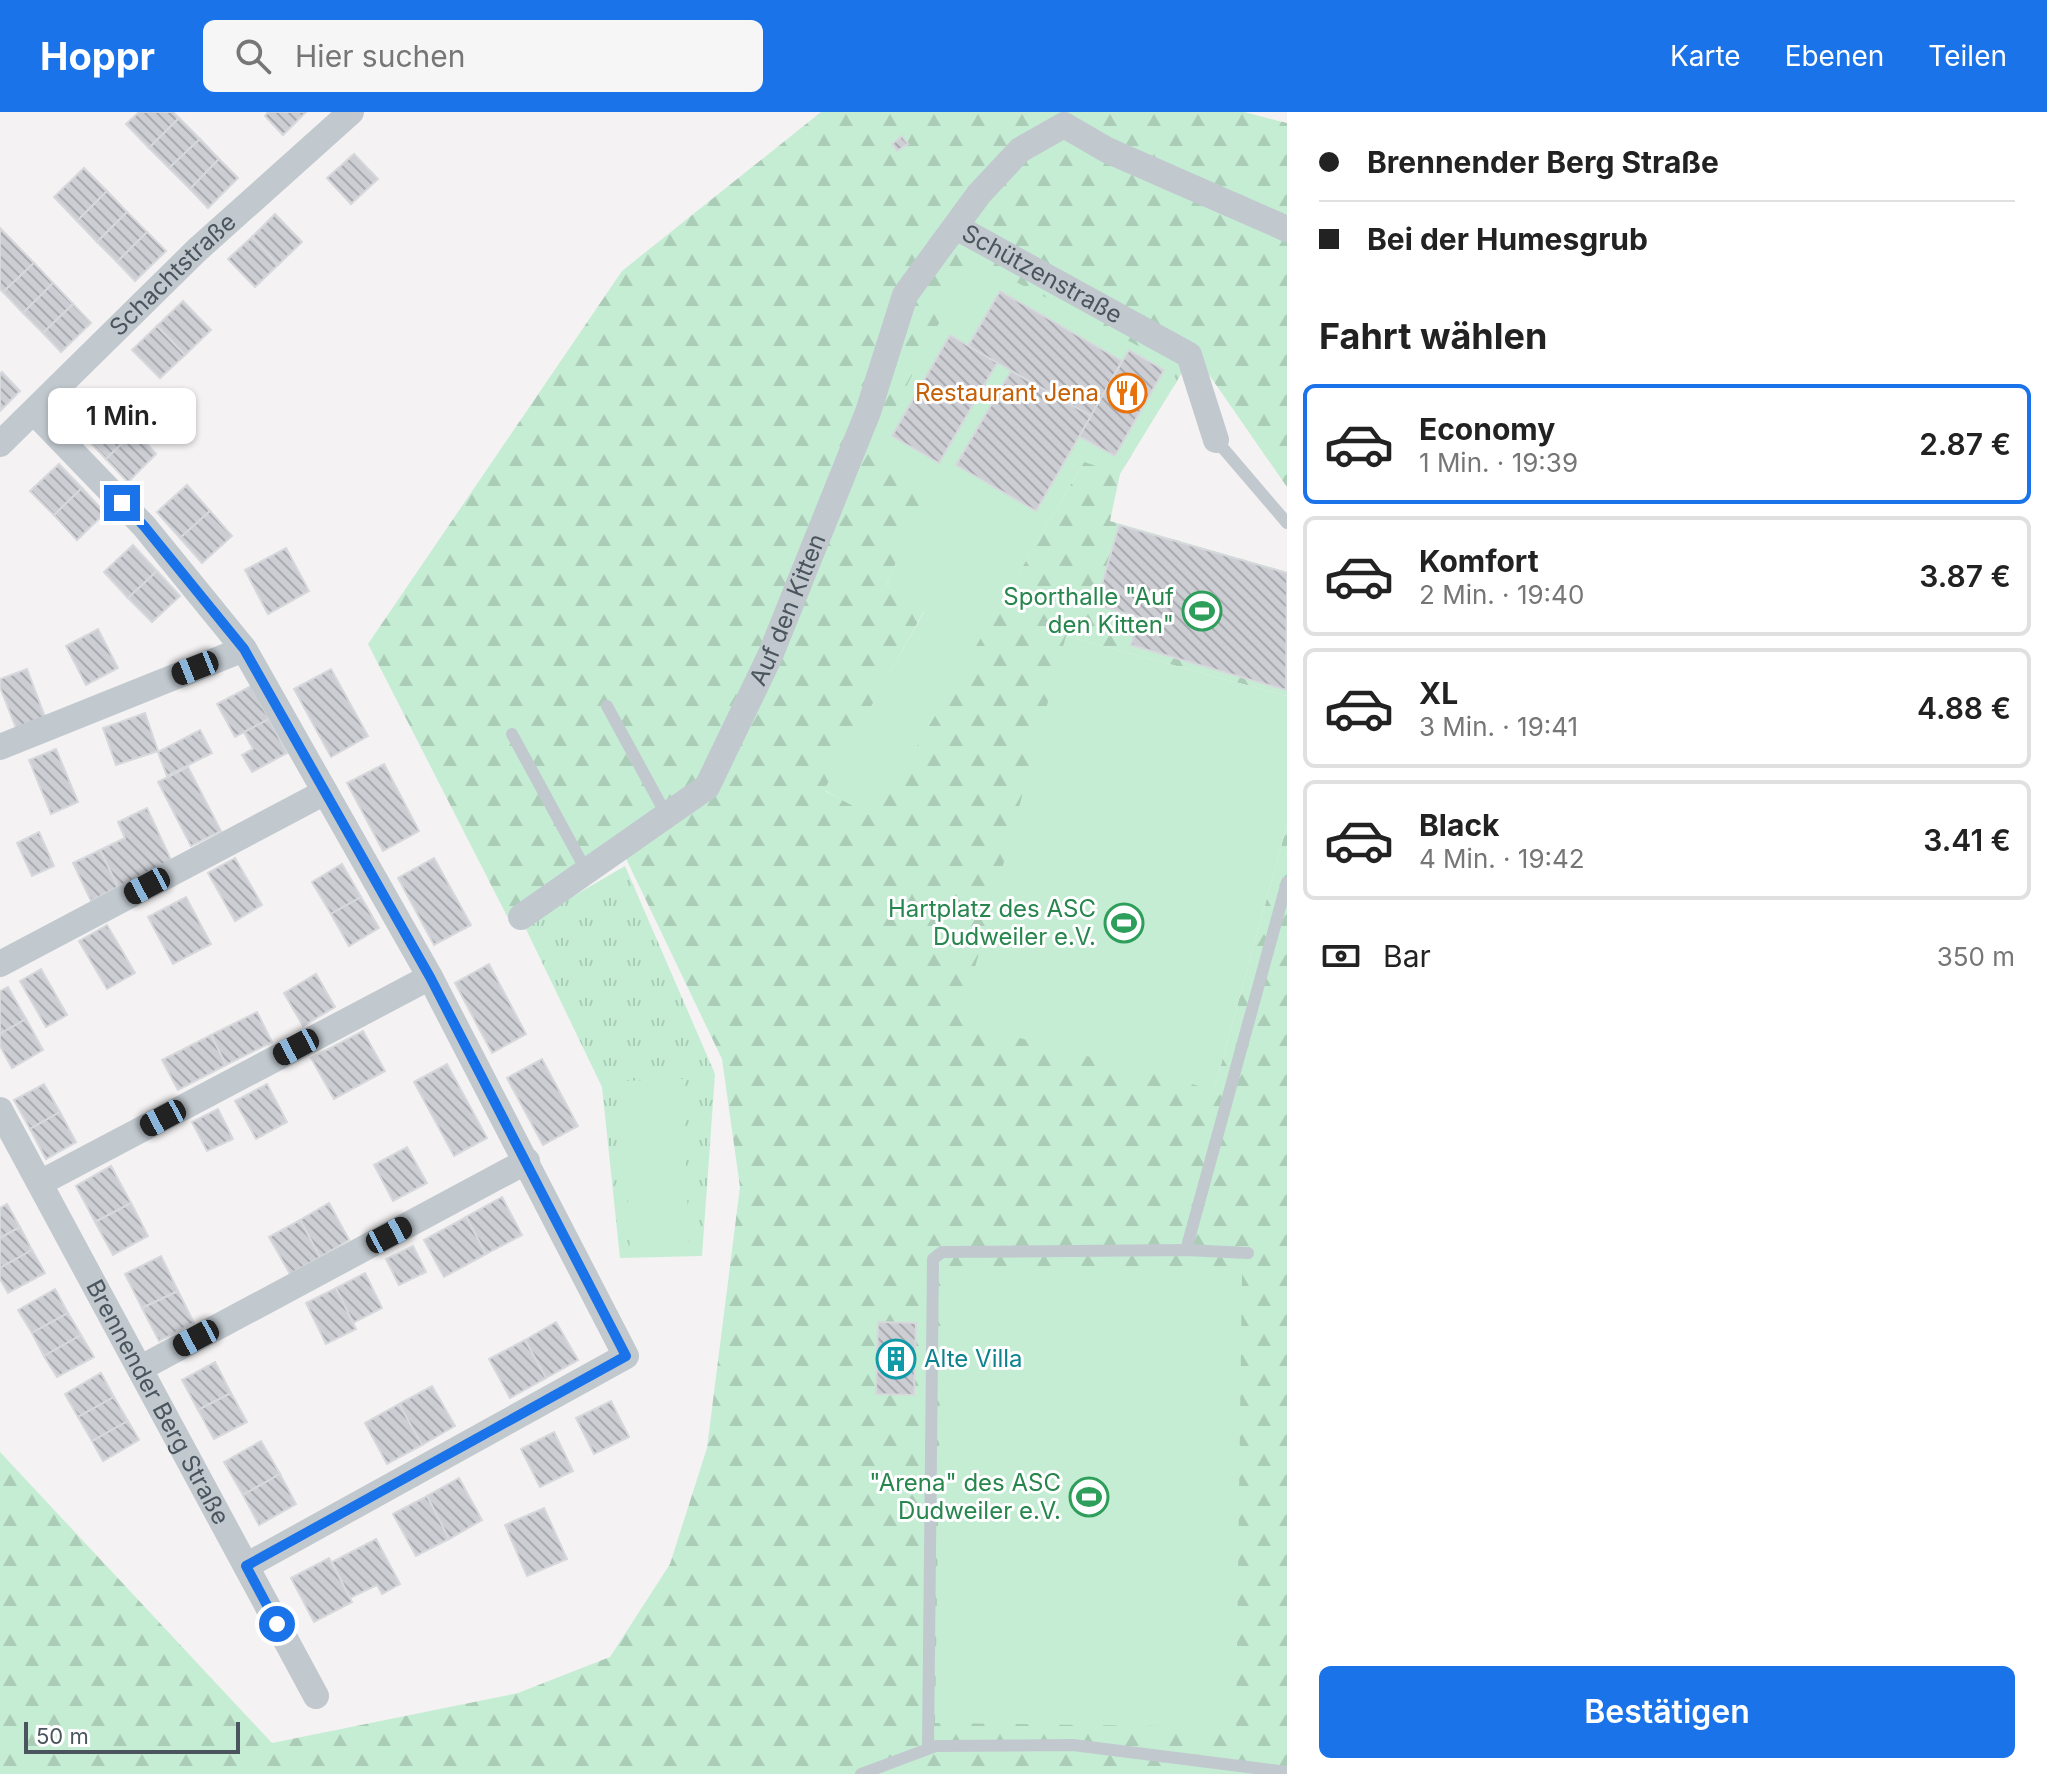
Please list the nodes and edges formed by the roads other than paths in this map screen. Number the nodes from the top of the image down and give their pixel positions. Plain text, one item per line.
1 (351, 112) edge
2 (1061, 118) edge
3 (956, 227) junction
4 (1287, 229) edge
5 (34, 412) junction
6 (1216, 440) joint
7 (0, 444) edge
8 (1287, 523) edge
9 (244, 649) junction
10 (607, 706) dead end
11 (512, 734) dead end
12 (0, 747) edge
13 (325, 792) junction
14 (667, 816) junction
15 (587, 872) junction
16 (1287, 882) edge
17 (521, 917) dead end
18 (0, 964) edge
19 (430, 977) junction
20 (0, 1110) edge
21 (527, 1161) junction
22 (40, 1183) junction
23 (1186, 1250) junction
24 (1248, 1253) dead end
25 (141, 1368) junction
26 (246, 1566) junction
27 (316, 1696) dead end
28 (928, 1748) junction
29 (1287, 1772) edge
30 (861, 1774) edge

1 - 5 street, Schachtstraße
2 - 3 street, Schützenstraße
2 - 4 street, Schützenstraße
3 - 6 street, Schützenstraße
3 - 14 street, Auf den Kitten
5 - 7 street, Schachtstraße
5 - 9 street
6 - 8 lane
9 - 12 street
9 - 13 street
10 - 14 lane
11 - 15 lane
13 - 18 street
13 - 19 street
14 - 15 street, Auf den Kitten
15 - 17 street, Auf den Kitten
16 - 23 lane
19 - 21 street
19 - 22 street
20 - 22 street, Brennender Berg Straße
21 - 25 street
21 - 26 street
22 - 25 street, Brennender Berg Straße
23 - 24 lane
23 - 28 lane
25 - 26 street, Brennender Berg Straße
26 - 27 street, Brennender Berg Straße
28 - 29 lane
28 - 30 lane

